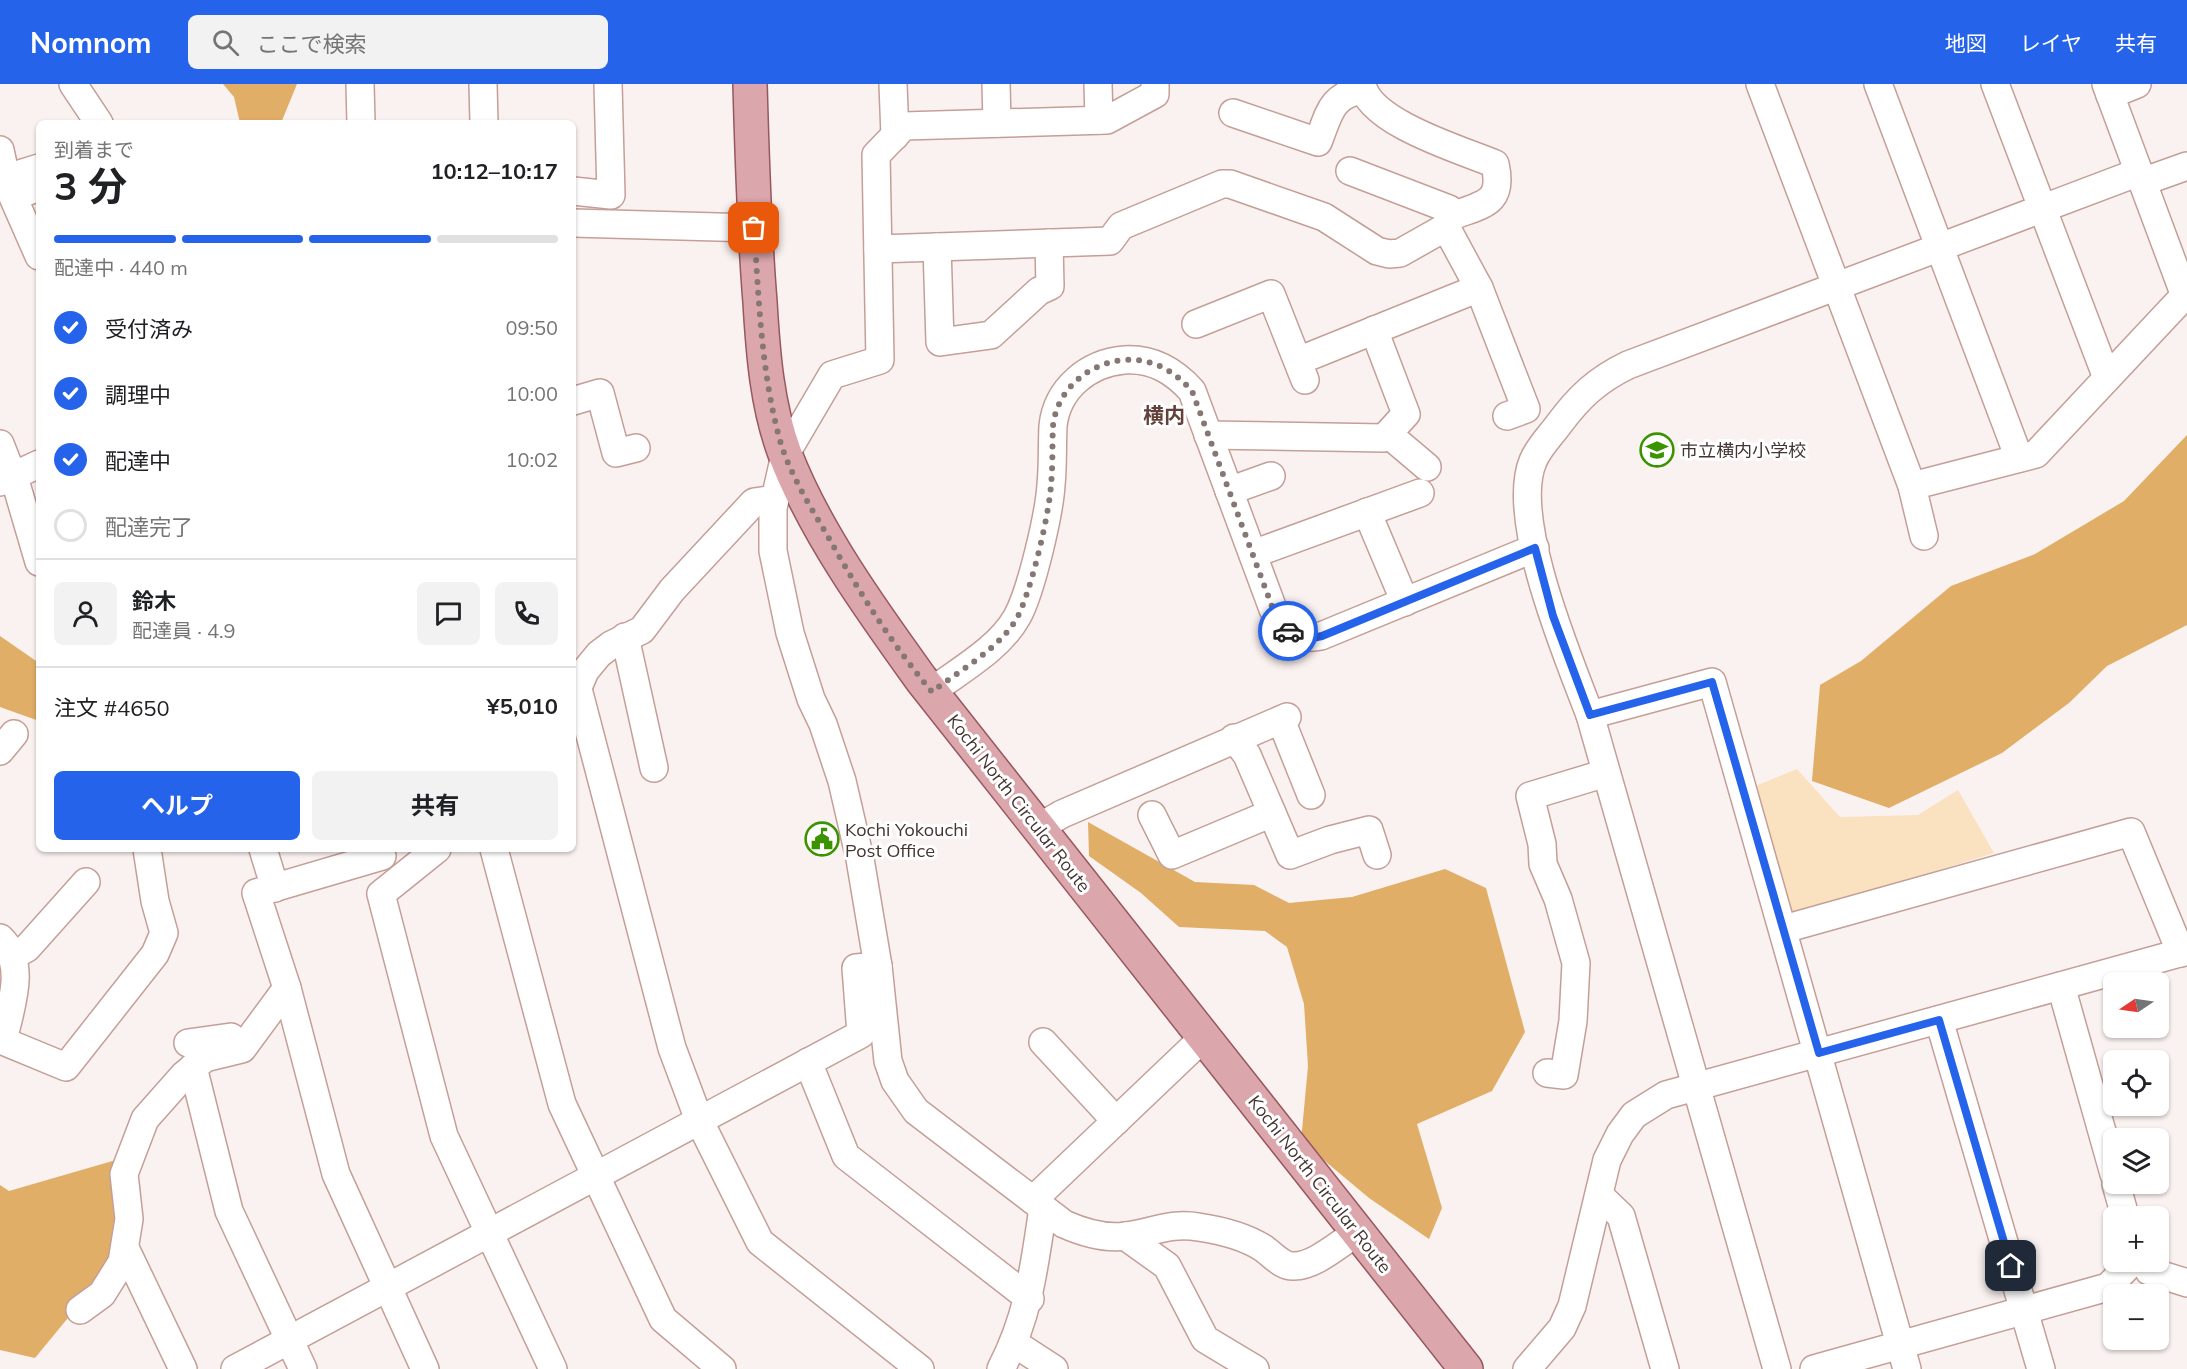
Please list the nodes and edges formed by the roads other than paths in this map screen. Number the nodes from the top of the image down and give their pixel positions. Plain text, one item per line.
1 (73, 84) edge
2 (360, 84) edge
3 (483, 84) edge
4 (608, 84) edge
5 (750, 84) edge
6 (893, 84) edge
7 (996, 84) edge
8 (1098, 84) edge
9 (1155, 84) edge
10 (1760, 84) edge
11 (1878, 84) edge
12 (1995, 84) edge
13 (2137, 84) edge
14 (1362, 87) edge
15 (2108, 89) edge
16 (1233, 113) dead end
17 (97, 120) edge
18 (361, 120) edge
19 (484, 120) edge
20 (1099, 120) junction
21 (997, 123) junction
22 (895, 136) junction
23 (0, 150) edge
24 (2187, 166) edge
25 (36, 170) edge
26 (1350, 171) dead end
27 (2140, 177) junction
28 (36, 187) edge
29 (5, 189) edge
30 (576, 191) edge
31 (2042, 208) junction
32 (1449, 221) junction
33 (576, 223) edge
34 (754, 228) junction
35 (1049, 243) junction
36 (936, 247) junction
37 (1940, 247) junction
38 (878, 249) junction
39 (36, 250) edge
40 (1837, 286) junction
41 (1479, 288) junction
42 (2186, 294) edge
43 (1196, 324) dead end
44 (1374, 330) junction
45 (2107, 378) junction
46 (576, 400) edge
47 (1507, 416) dead end
48 (1388, 434) junction
49 (1208, 435) junction
50 (0, 444) edge
51 (636, 448) dead end
52 (785, 455) junction
53 (2019, 458) junction
54 (36, 465) edge
55 (1271, 476) dead end
56 (7, 479) edge
57 (1912, 486) junction
58 (1229, 491) junction
59 (775, 499) junction
60 (1367, 512) junction
61 (1924, 536) dead end
62 (1535, 548) junction
63 (36, 554) edge
64 (1253, 554) junction
65 (1406, 602) junction
66 (626, 637) junction
67 (576, 692) edge
68 (932, 692) junction
69 (576, 698) edge
70 (1590, 715) junction
71 (1234, 738) junction
72 (654, 768) dead end
73 (1606, 773) junction
74 (1311, 795) dead end
75 (1272, 813) junction
76 (1152, 815) dead end
77 (1038, 828) junction
78 (147, 852) edge
79 (265, 852) edge
80 (433, 852) edge
81 (495, 852) edge
82 (380, 853) edge
83 (1377, 855) dead end
84 (86, 882) dead end
85 (391, 886) junction
86 (275, 888) junction
87 (1784, 929) junction
88 (2182, 943) edge
89 (7, 947) edge
90 (878, 966) junction
91 (2061, 986) junction
92 (287, 988) junction
93 (1939, 1020) junction
94 (1204, 1037) junction
95 (1043, 1042) dead end
96 (1, 1044) edge
97 (1819, 1053) junction
98 (190, 1055) junction
99 (808, 1062) junction
100 (1546, 1073) dead end
101 (1696, 1087) junction
102 (699, 1120) junction
103 (1116, 1121) junction
104 (2103, 1135) edge
105 (595, 1176) junction
106 (1599, 1195) junction
107 (1038, 1204) junction
108 (1358, 1232) junction
109 (489, 1233) junction
110 (1125, 1236) junction
111 (126, 1250) junction
112 (2131, 1272) edge
113 (2157, 1272) edge
114 (2187, 1283) edge
115 (387, 1288) junction
116 (1030, 1299) junction
117 (80, 1310) dead end
118 (2024, 1310) junction
119 (290, 1340) junction
120 (1014, 1344) junction
121 (1904, 1357) edge
122 (183, 1369) edge
123 (234, 1369) edge
124 (303, 1369) edge
125 (425, 1369) edge
126 (553, 1369) edge
127 (722, 1369) edge
128 (920, 1369) edge
129 (1001, 1369) edge
130 (1054, 1369) edge
131 (1254, 1369) edge
132 (1466, 1369) edge
133 (1527, 1369) edge
134 (1665, 1369) edge
135 (1777, 1369) edge
136 (1814, 1369) edge
137 (2041, 1369) edge

1 - 17 street
2 - 18 street
3 - 19 street
4 - 30 street
5 - 34 main road, Kochi North Circular Route
6 - 22 street
7 - 21 street
8 - 20 street
9 - 20 street
10 - 40 street
11 - 37 street
12 - 31 street
13 - 15 street
14 - 16 street
14 - 32 street
15 - 27 street
20 - 21 street
21 - 22 street
22 - 38 street
23 - 29 street
24 - 27 street
25 - 29 street
26 - 32 street
27 - 31 street
27 - 42 street
28 - 29 street
29 - 39 street
31 - 37 street
31 - 45 street
32 - 35 street
32 - 41 street
33 - 34 street
34 - 52 main road, Kochi North Circular Route
35 - 36 street
35 - 36 street
36 - 38 street
37 - 40 street
37 - 53 street
38 - 52 street
40 - 57 street
40 - 62 street
41 - 44 street
41 - 47 street
42 - 45 street
43 - 44 street
44 - 48 street
45 - 53 street
46 - 51 street
48 - 49 street
48 - 60 street
49 - 58 street
49 - 68 street
50 - 56 street
52 - 59 street
52 - 68 main road, Kochi North Circular Route
53 - 57 street
54 - 56 street
55 - 58 street
56 - 63 street
57 - 61 street
58 - 64 street
59 - 66 street
59 - 90 street
60 - 64 street
60 - 65 street
62 - 65 street
62 - 70 street
64 - 65 street
66 - 67 street
66 - 72 street
68 - 77 main road, Kochi North Circular Route
69 - 102 street
70 - 73 street
70 - 87 street
71 - 74 street
71 - 75 street
71 - 77 street
73 - 100 street
73 - 101 street
75 - 76 street
75 - 83 street
77 - 94 main road, Kochi North Circular Route
78 - 96 street
79 - 86 street
80 - 85 street
81 - 105 street
82 - 85 street
82 - 86 street
84 - 89 street
85 - 109 street
86 - 92 street
87 - 88 street
87 - 97 street
88 - 91 street
89 - 96 street
90 - 99 street
90 - 107 street
91 - 93 street
91 - 104 street
92 - 98 street
92 - 115 street
93 - 97 street
93 - 118 street
94 - 103 street
94 - 108 main road, Kochi North Circular Route
95 - 103 street
97 - 101 street
97 - 121 street
98 - 111 street
98 - 119 street
99 - 102 street
99 - 116 street
101 - 106 street
101 - 135 street
102 - 105 street
102 - 128 street
103 - 107 street
105 - 109 street
105 - 127 street
106 - 133 street
106 - 134 street
107 - 110 street
107 - 116 street
108 - 110 street
108 - 132 main road, Kochi North Circular Route
109 - 115 street
109 - 126 street
110 - 131 street
111 - 117 street
111 - 122 street
112 - 118 street
113 - 114 street
115 - 119 street
115 - 125 street
116 - 120 street
118 - 121 street
118 - 137 street
119 - 123 street
119 - 124 street
120 - 129 street
120 - 130 street
121 - 136 street

